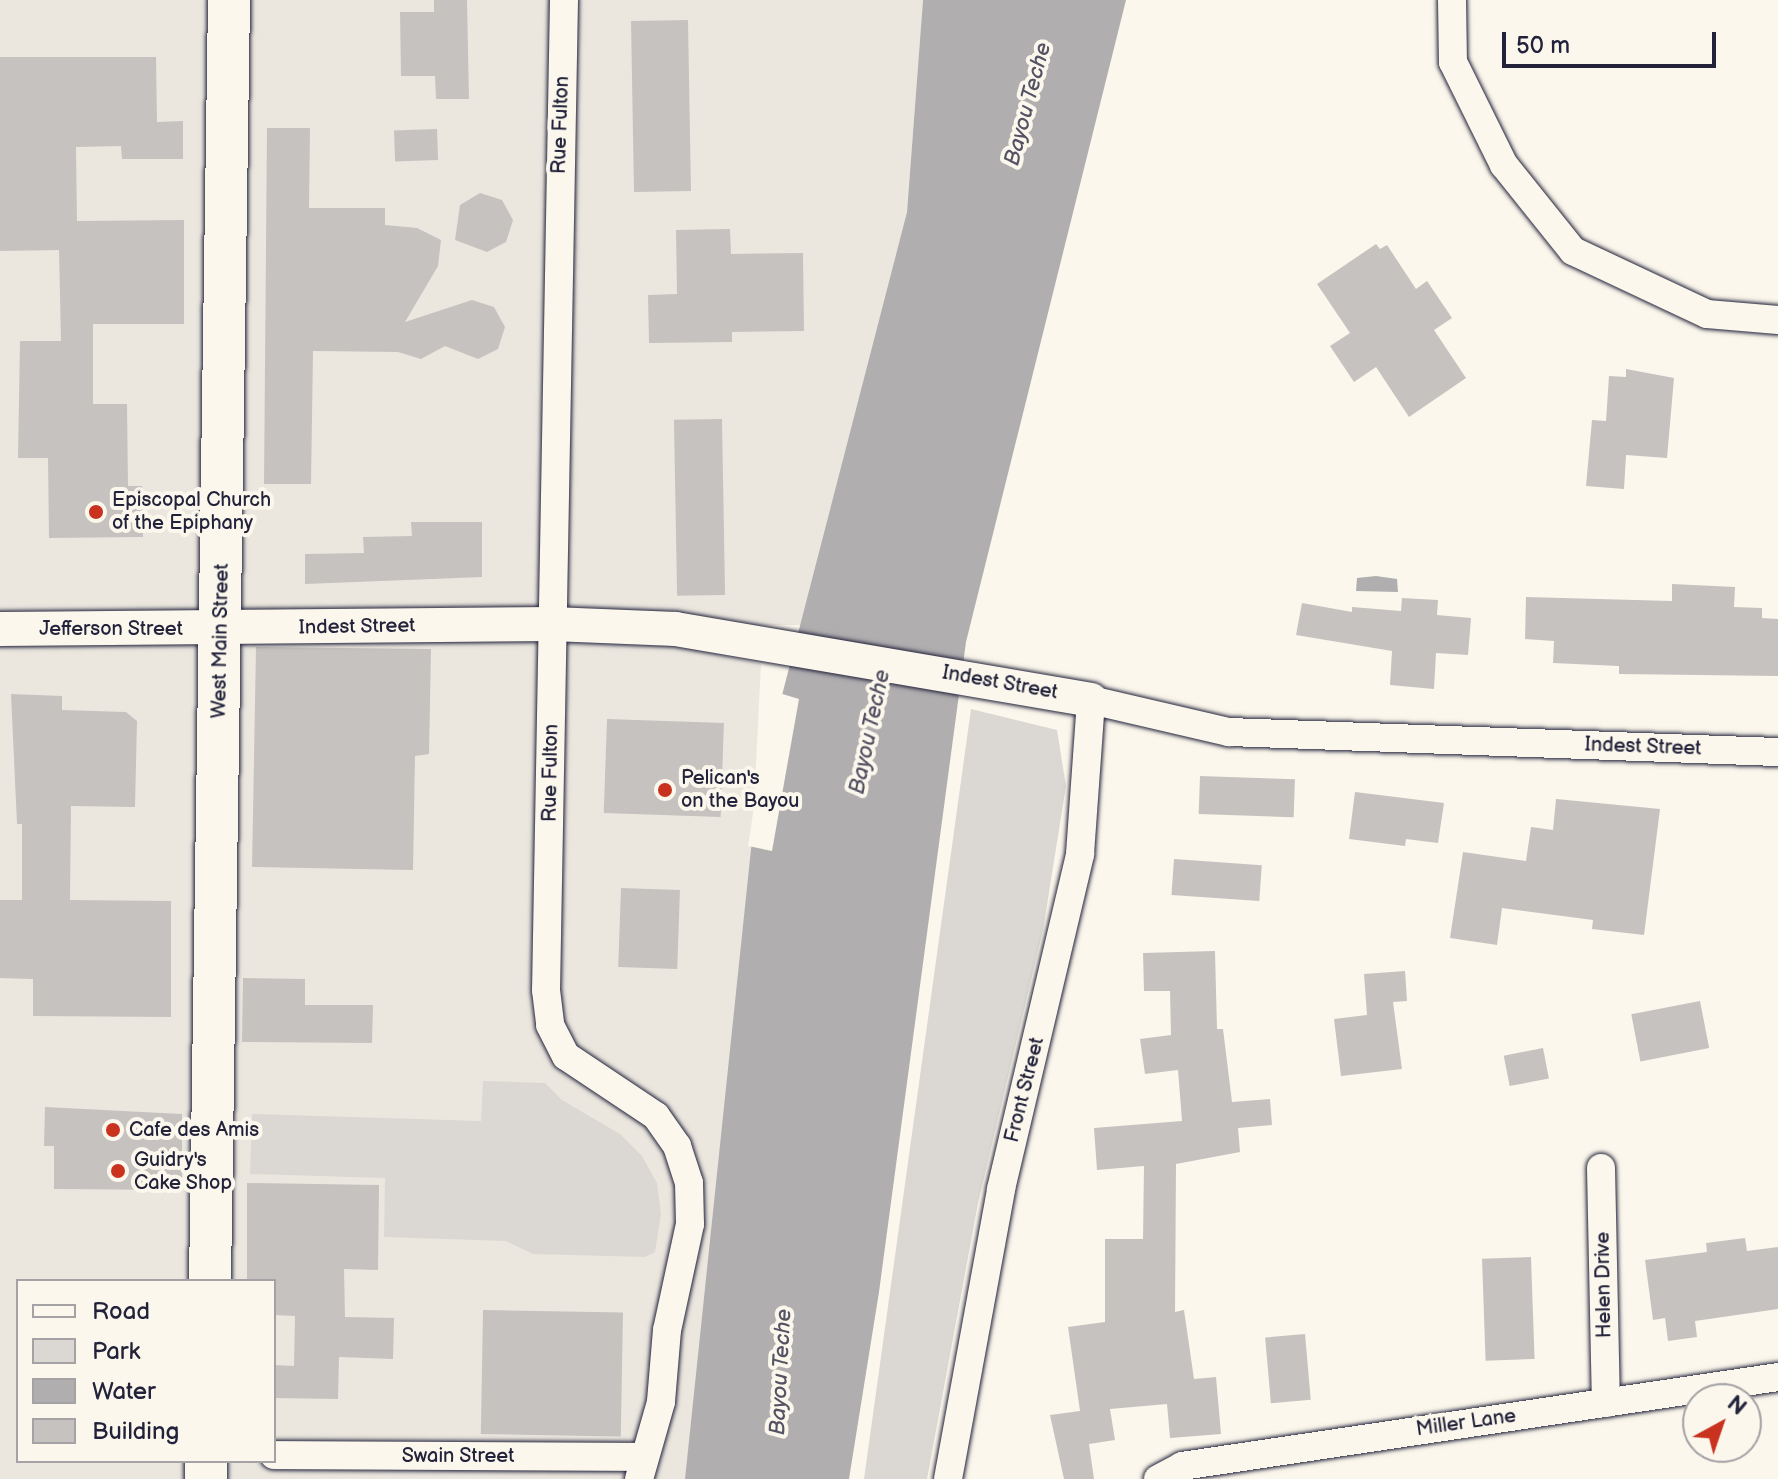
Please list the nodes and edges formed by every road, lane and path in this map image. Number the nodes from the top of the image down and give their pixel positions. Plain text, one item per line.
1 (229, 0) edge
2 (564, 0) edge
3 (1452, 0) edge
4 (1778, 320) edge
5 (552, 624) junction
6 (0, 629) edge
7 (221, 629) junction
8 (1091, 700) junction
9 (1778, 752) edge
10 (1601, 1168) dead end
11 (210, 1279) edge
12 (1778, 1377) edge
13 (1606, 1403) junction
14 (276, 1455) edge
15 (640, 1468) edge
16 (948, 1479) edge
17 (1158, 1479) edge

1 - 7 main road, West Main Street
2 - 5 street, Rue Fulton
3 - 4 street
5 - 7 street, Indest Street
5 - 8 street, Indest Street
5 - 15 street, Rue Fulton
6 - 7 street, Jefferson Street
7 - 11 main road, West Main Street
8 - 9 street, Indest Street
8 - 16 street, Front Street
10 - 13 street, Helen Drive
12 - 13 street, Miller Lane
13 - 17 street, Miller Lane
14 - 15 street, Swain Street

